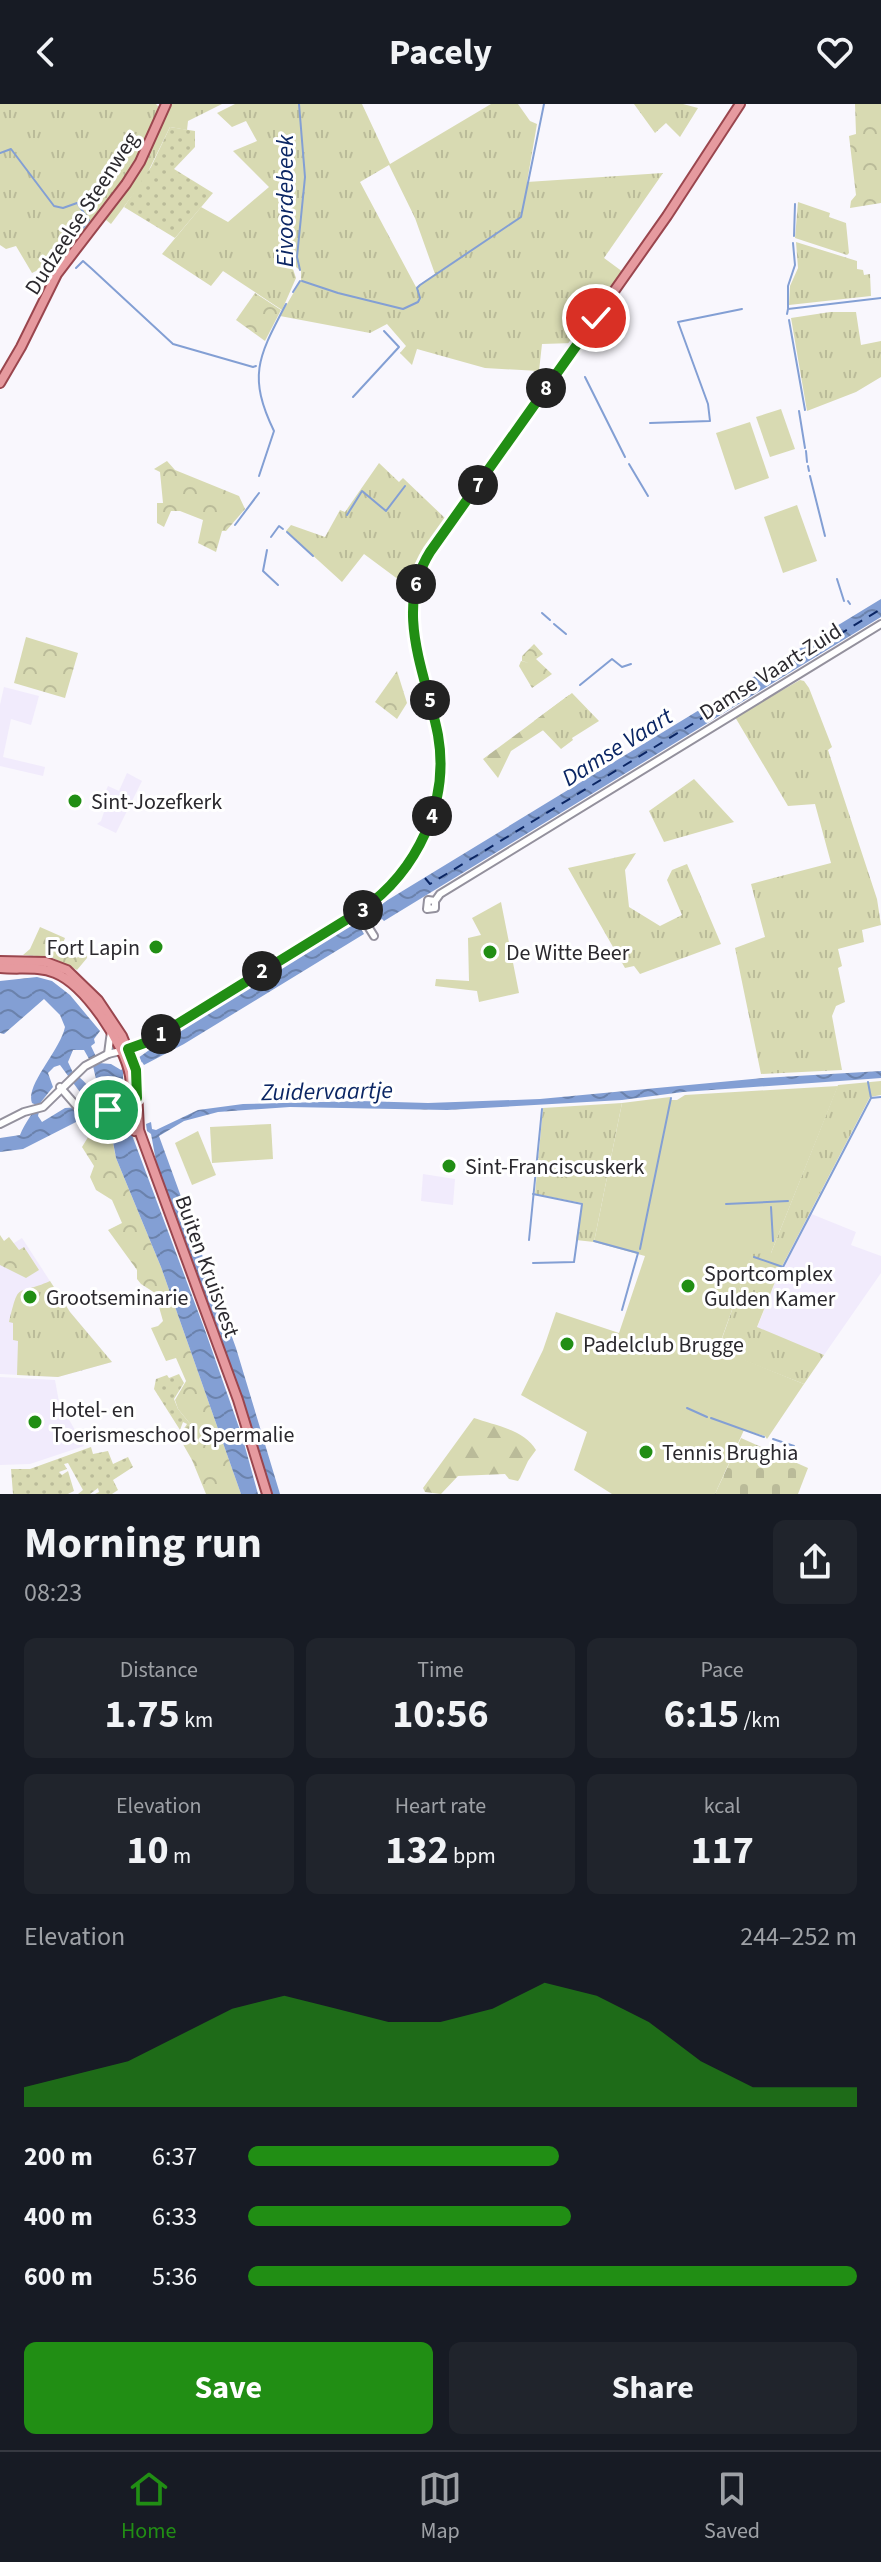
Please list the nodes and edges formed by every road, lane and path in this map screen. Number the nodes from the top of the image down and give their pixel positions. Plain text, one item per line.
1 (166, 104) edge
2 (740, 104) edge
3 (0, 383) edge
4 (881, 624) edge
5 (435, 901) dead end
6 (359, 912) junction
7 (374, 936) dead end
8 (0, 961) edge
9 (0, 968) edge
10 (111, 1031) junction
11 (124, 1050) junction
12 (108, 1054) junction
13 (60, 1087) junction
14 (133, 1100) junction
15 (0, 1124) edge
16 (265, 1494) edge

1 - 3 main road, Dudzeelse Steenweg
2 - 6 main road
4 - 5 street, Damse Vaart-Zuid
6 - 7 street
6 - 11 main road
8 - 11 main road
9 - 10 main road
10 - 11 main road
10 - 12 street
11 - 12 street
11 - 14 main road, Buiten Kruisvest
12 - 13 street
13 - 14 street
13 - 15 street
14 - 16 main road, Buiten Kruisvest

